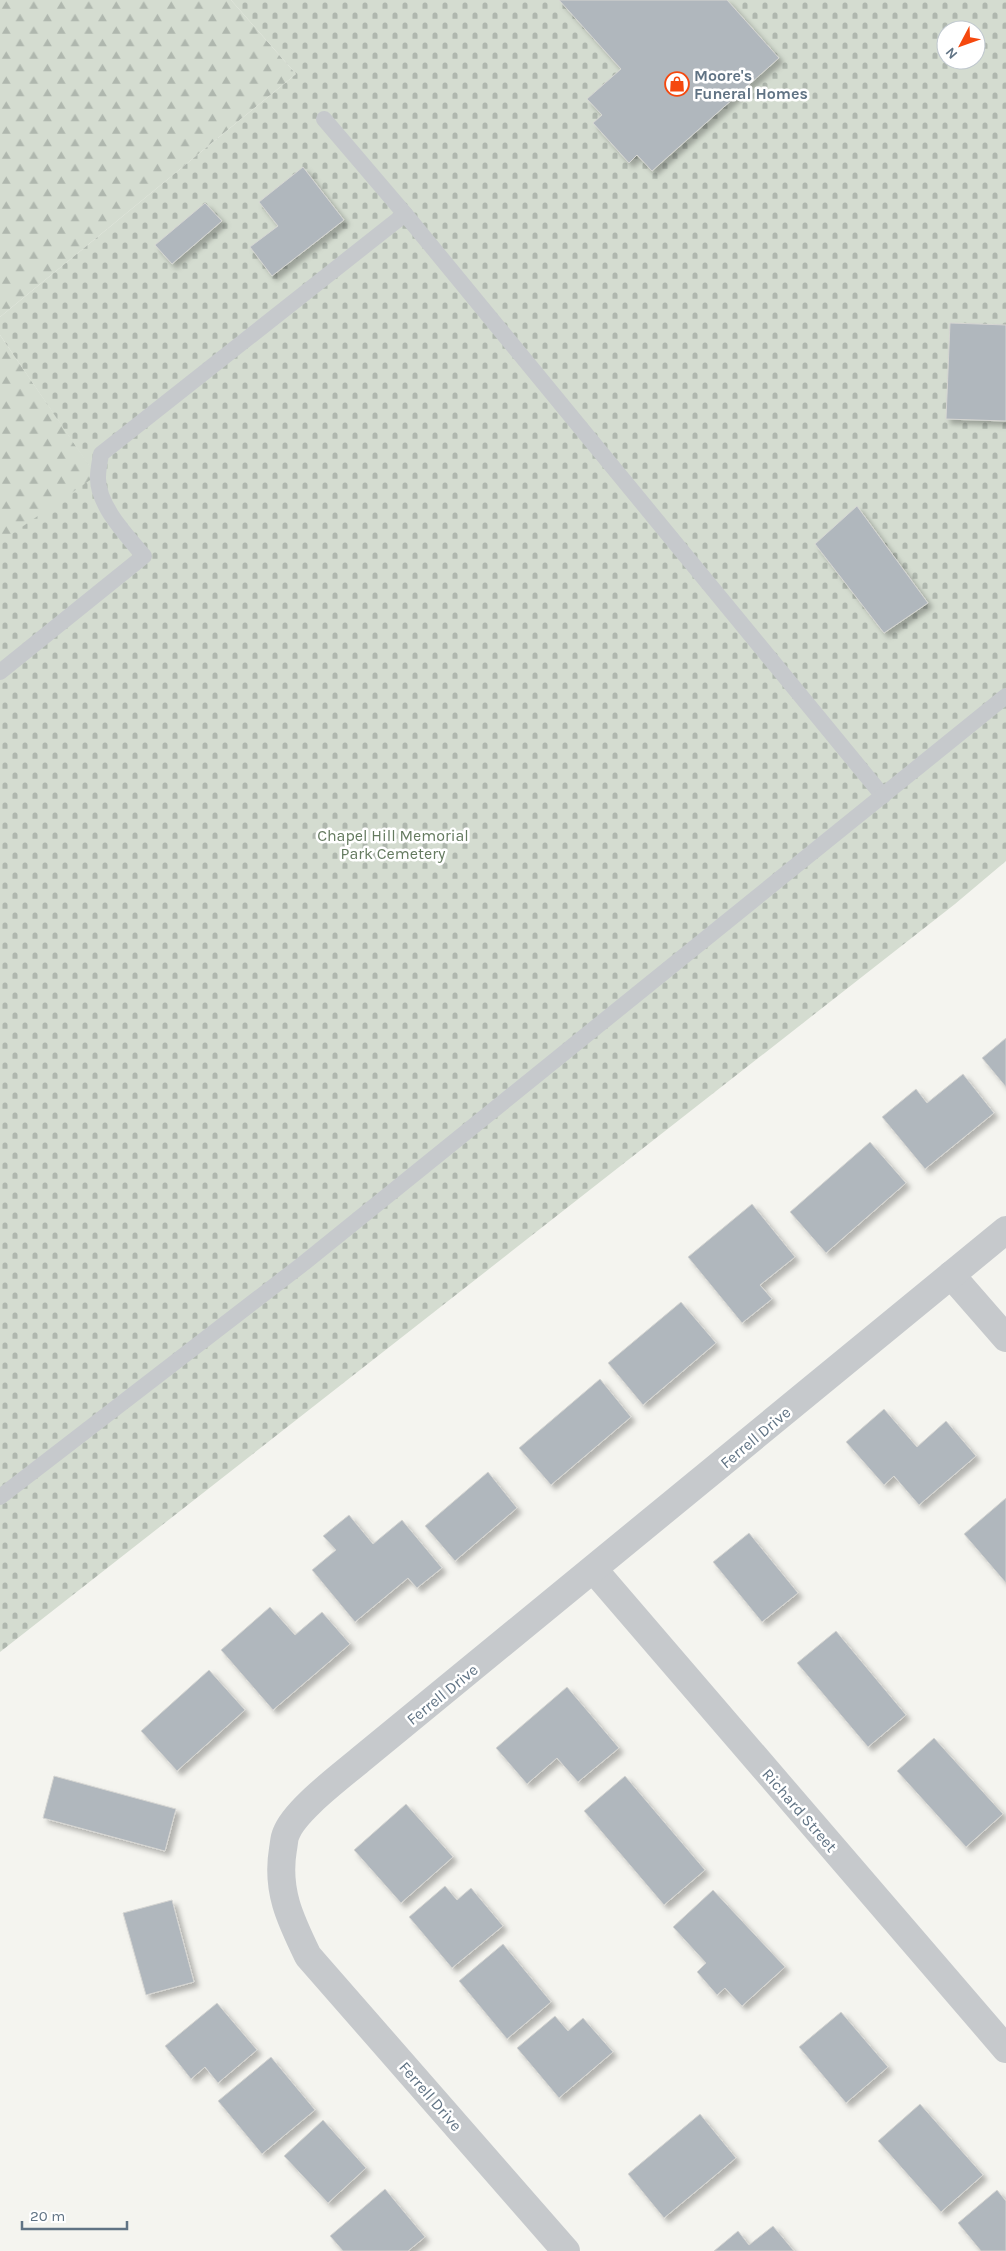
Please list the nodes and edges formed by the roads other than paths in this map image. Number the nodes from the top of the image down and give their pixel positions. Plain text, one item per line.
1 (324, 119) dead end
2 (405, 214) junction
3 (0, 672) edge
4 (1006, 696) edge
5 (883, 796) junction
6 (1006, 1230) edge
7 (951, 1275) junction
8 (1006, 1338) edge
9 (0, 1497) edge
10 (594, 1570) junction
11 (1006, 2049) edge
12 (566, 2251) edge

1 - 2 lane
2 - 3 lane
2 - 5 lane
4 - 5 lane
5 - 9 lane
6 - 7 street, Ferrell Drive
7 - 8 street
7 - 10 street, Ferrell Drive
10 - 11 street, Richard Street
10 - 12 street, Ferrell Drive

